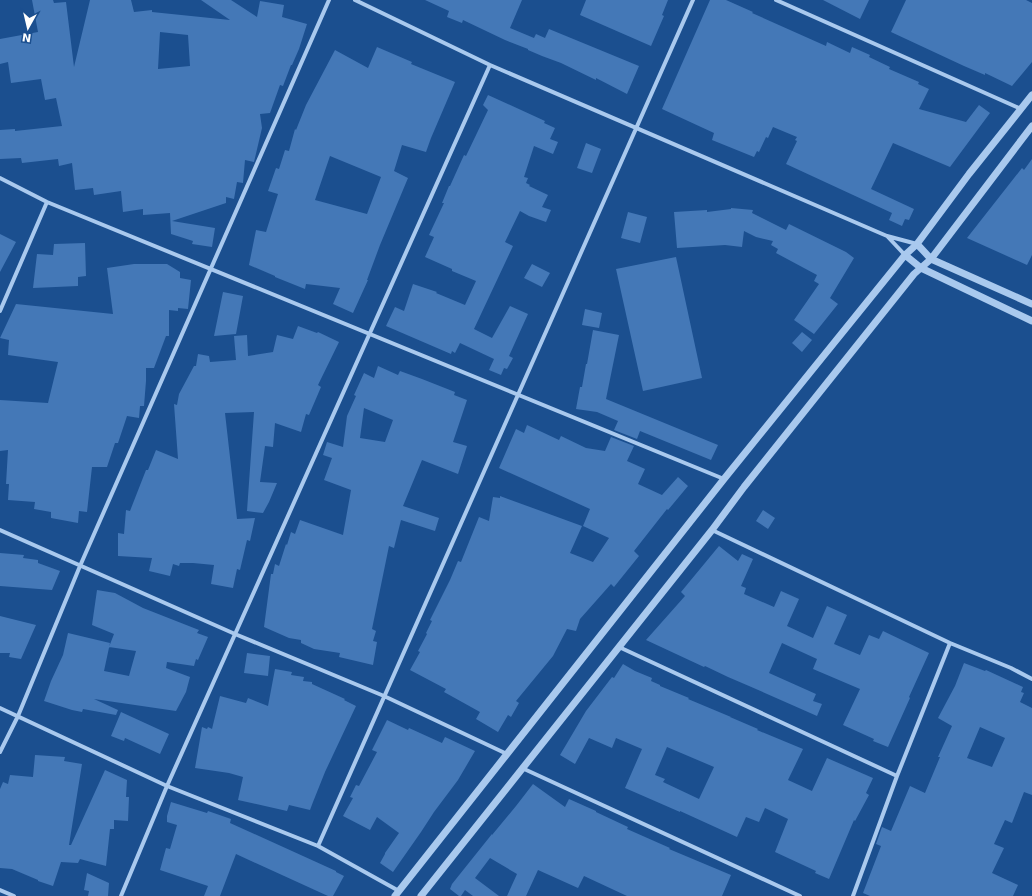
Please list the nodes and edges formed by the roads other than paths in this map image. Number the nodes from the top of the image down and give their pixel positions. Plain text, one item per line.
1 (329, 0) edge
2 (355, 0) edge
3 (693, 0) edge
4 (776, 0) edge
5 (490, 65) junction
6 (1032, 95) edge
7 (1021, 109) junction
8 (1032, 126) edge
9 (636, 128) junction
10 (0, 178) edge
11 (47, 202) junction
12 (887, 236) junction
13 (917, 244) junction
14 (905, 255) junction
15 (931, 259) junction
16 (921, 268) junction
17 (211, 269) junction
18 (1032, 304) edge
19 (0, 311) edge
20 (1032, 321) edge
21 (369, 334) junction
22 (517, 395) junction
23 (724, 479) junction
24 (0, 530) edge
25 (712, 530) junction
26 (80, 566) junction
27 (235, 634) junction
28 (950, 643) junction
29 (619, 647) junction
30 (1032, 678) edge
31 (384, 696) junction
32 (0, 708) edge
33 (18, 716) junction
34 (0, 752) edge
35 (507, 754) junction
36 (522, 768) junction
37 (897, 776) junction
38 (167, 786) junction
39 (318, 846) junction
40 (0, 890) edge
41 (397, 893) edge
42 (14, 896) edge
43 (121, 896) edge
44 (421, 896) edge
45 (800, 896) edge
46 (853, 896) edge

1 - 17 street
2 - 5 street
3 - 9 street
4 - 7 street
5 - 9 street
5 - 21 street
6 - 7 street
7 - 13 street
8 - 15 street
9 - 12 street
9 - 22 street
10 - 11 street
11 - 17 street
11 - 19 street
12 - 13 street
12 - 14 street
13 - 14 street
13 - 15 street
14 - 16 street
14 - 23 street
15 - 16 street
15 - 18 street
16 - 20 street
16 - 25 street
17 - 21 street
17 - 26 street
21 - 22 street
21 - 27 street
22 - 23 street
22 - 31 street
23 - 35 street
24 - 26 street
25 - 28 street
25 - 29 street
26 - 27 street
26 - 33 street
27 - 31 street
27 - 38 street
28 - 30 street
28 - 37 street
29 - 36 street
29 - 37 street
31 - 35 street
31 - 39 street
32 - 33 street
33 - 34 street
33 - 38 street
35 - 41 street
36 - 44 street
36 - 45 street
37 - 46 street
38 - 39 street
38 - 43 street
39 - 41 street
40 - 42 street

